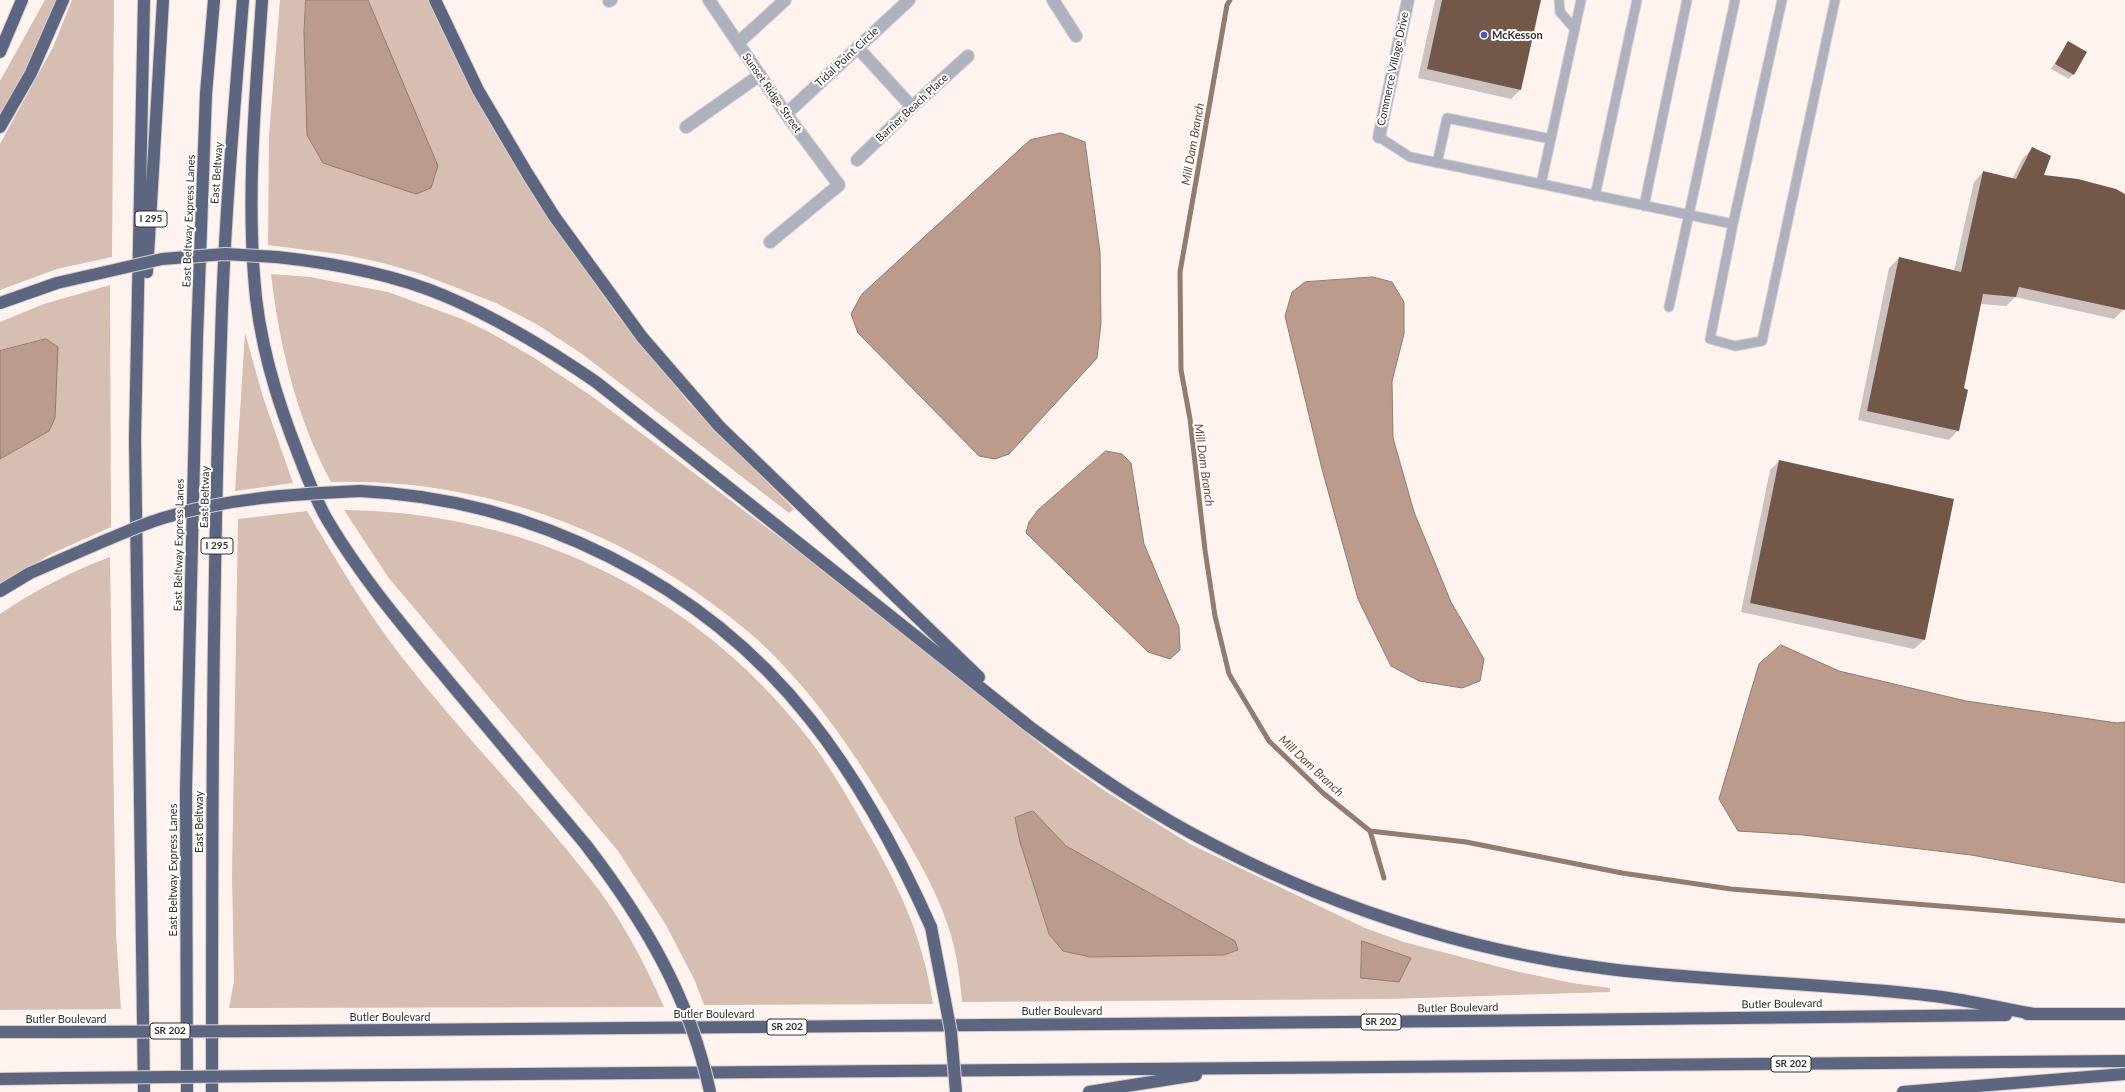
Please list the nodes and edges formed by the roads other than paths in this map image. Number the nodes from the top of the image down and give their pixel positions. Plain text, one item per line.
1 (22, 0) edge
2 (63, 0) edge
3 (144, 0) edge
4 (163, 0) edge
5 (214, 0) edge
6 (243, 0) edge
7 (262, 0) edge
8 (435, 0) edge
9 (709, 0) edge
10 (785, 0) edge
11 (909, 0) edge
12 (1053, 0) edge
13 (1408, 0) edge
14 (1559, 0) edge
15 (1581, 0) edge
16 (1637, 0) edge
17 (1686, 0) edge
18 (1734, 0) edge
19 (1782, 0) edge
20 (1835, 0) edge
21 (1575, 29) junction
22 (1076, 36) dead end
23 (738, 43) junction
24 (858, 48) junction
25 (0, 52) edge
26 (968, 56) dead end
27 (760, 75) junction
28 (912, 107) junction
29 (786, 114) junction
30 (0, 127) edge
31 (686, 127) dead end
32 (1379, 137) joint
33 (1551, 140) junction
34 (857, 160) dead end
35 (1437, 163) junction
36 (1541, 184) junction
37 (1596, 196) junction
38 (1644, 206) junction
39 (1688, 215) junction
40 (1733, 224) junction
41 (770, 242) dead end
42 (0, 303) edge
43 (1669, 307) dead end
44 (135, 438) junction
45 (0, 591) edge
46 (1030, 727) junction
47 (2034, 1014) junction
48 (2125, 1014) edge
49 (0, 1032) edge
50 (2125, 1061) edge
51 (1236, 1068) junction
52 (2125, 1074) edge
53 (0, 1079) edge
54 (144, 1092) edge
55 (187, 1092) edge
56 (212, 1092) edge
57 (710, 1092) edge
58 (956, 1092) edge
59 (1089, 1092) edge
60 (1903, 1092) edge

1 - 25 highway
2 - 30 highway
3 - 44 highway, I 295
4 - 44 highway, I 295
5 - 55 highway, East Beltway Express Lanes / I 295
6 - 56 highway, East Beltway / I 295
7 - 57 highway, bridge
8 - 46 highway
9 - 23 street, Sunset Ridge Street
10 - 23 street
11 - 24 street, Tidal Point Circle
12 - 22 street
13 - 32 street, Commerce Village Drive
14 - 21 lane
15 - 21 lane
16 - 37 lane
17 - 38 lane
18 - 39 lane
19 - 40 lane
20 - 40 lane
21 - 33 lane
23 - 27 street, Sunset Ridge Street
24 - 28 street
24 - 29 street, Tidal Point Circle
26 - 28 street, Barrier Beach Place
27 - 29 street, Sunset Ridge Street
27 - 31 street
28 - 34 street, Barrier Beach Place
29 - 41 street, Sunset Ridge Street
32 - 35 lane
33 - 35 lane
33 - 36 lane
35 - 36 lane
36 - 37 lane
37 - 38 lane
38 - 39 lane
39 - 40 lane
39 - 43 lane
42 - 46 highway, bridge
44 - 54 highway, I 295
45 - 58 highway, bridge
46 - 47 highway
47 - 48 highway, Butler Boulevard / SR 202
47 - 49 highway, Butler Boulevard / SR 202, bridge
50 - 51 highway, SR 202
51 - 53 highway, SR 202, bridge
51 - 59 highway
52 - 60 highway

